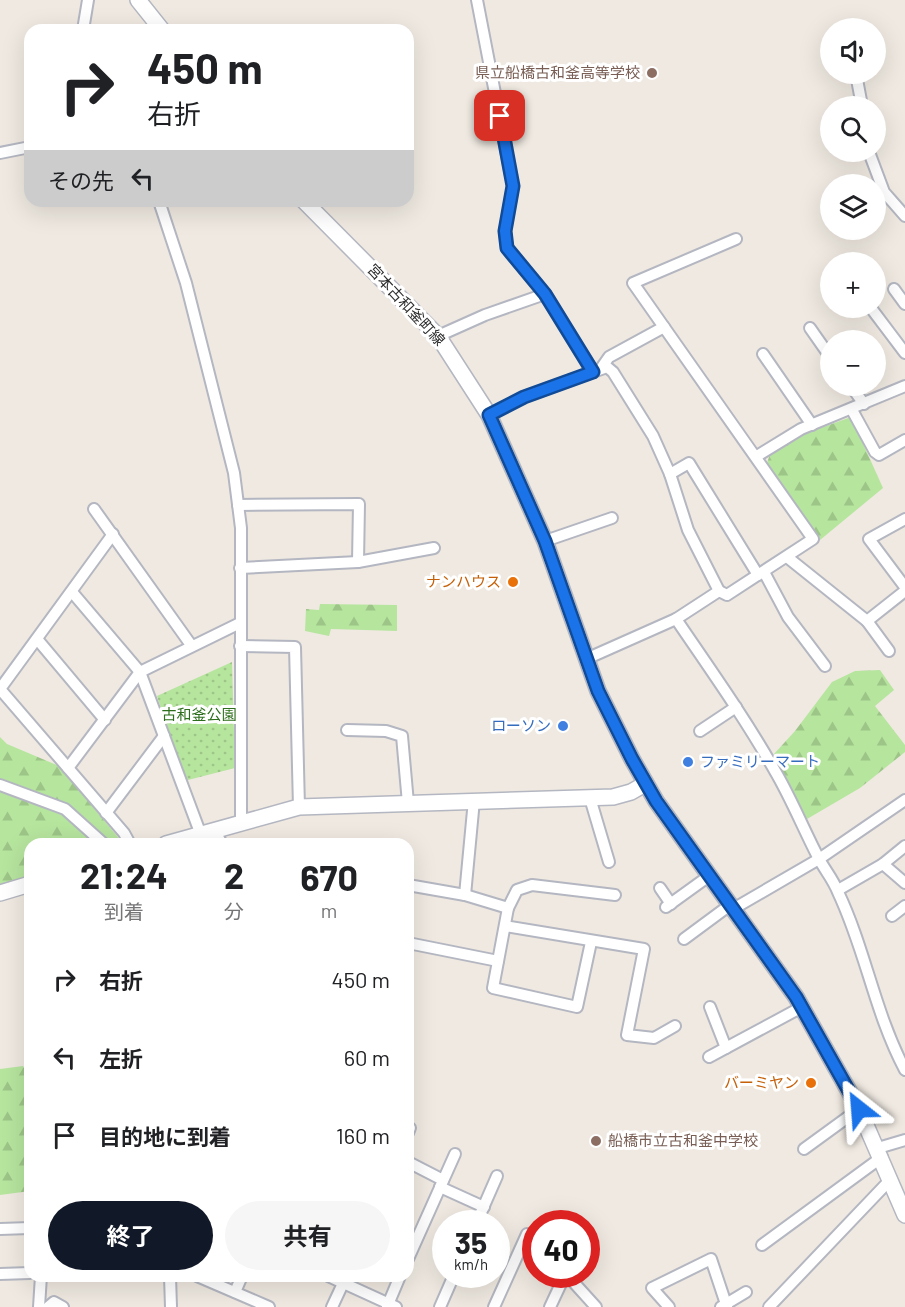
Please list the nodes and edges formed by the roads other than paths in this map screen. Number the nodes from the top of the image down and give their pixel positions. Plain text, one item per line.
1 (88, 0) edge
2 (138, 0) edge
3 (477, 0) edge
4 (84, 24) edge
5 (157, 24) edge
6 (24, 148) edge
7 (0, 153) edge
8 (873, 162) edge
9 (161, 207) edge
10 (310, 207) edge
11 (905, 216) edge
12 (735, 239) dead end
13 (894, 289) dead end
14 (545, 294) junction
15 (905, 304) edge
16 (879, 318) edge
17 (664, 327) junction
18 (810, 328) dead end
19 (438, 336) junction
20 (820, 342) edge
21 (905, 353) edge
22 (763, 354) dead end
23 (597, 369) junction
24 (905, 386) edge
25 (858, 396) edge
26 (864, 404) junction
27 (852, 410) junction
28 (489, 415) junction
29 (812, 425) junction
30 (905, 440) edge
31 (757, 456) junction
32 (670, 474) junction
33 (238, 505) junction
34 (94, 509) dead end
35 (612, 518) dead end
36 (905, 519) edge
37 (113, 534) junction
38 (545, 541) junction
39 (434, 548) dead end
40 (787, 557) junction
41 (358, 562) junction
42 (240, 568) junction
43 (761, 573) junction
44 (905, 589) edge
45 (719, 591) junction
46 (72, 592) junction
47 (676, 620) junction
48 (867, 621) junction
49 (240, 623) junction
50 (37, 639) junction
51 (191, 645) junction
52 (240, 646) junction
53 (889, 651) dead end
54 (586, 659) junction
55 (825, 666) dead end
56 (140, 672) junction
57 (736, 707) junction
58 (105, 720) junction
59 (347, 730) dead end
60 (700, 731) dead end
61 (164, 736) junction
62 (68, 768) junction
63 (0, 784) edge
64 (645, 784) junction
65 (590, 798) junction
66 (474, 800) junction
67 (905, 800) edge
68 (408, 803) junction
69 (299, 807) junction
70 (106, 813) junction
71 (241, 823) junction
72 (213, 837) edge
73 (97, 838) edge
74 (125, 838) edge
75 (905, 846) edge
76 (819, 859) junction
77 (609, 862) dead end
78 (883, 864) junction
79 (709, 876) junction
80 (905, 883) edge
81 (24, 886) edge
82 (414, 886) edge
83 (660, 888) dead end
84 (838, 890) junction
85 (0, 892) edge
86 (615, 895) dead end
87 (465, 896) junction
88 (905, 906) edge
89 (732, 907) junction
90 (508, 908) junction
91 (892, 916) dead end
92 (506, 926) junction
93 (684, 939) dead end
94 (591, 942) junction
95 (414, 944) edge
96 (498, 961) junction
97 (710, 1007) dead end
98 (802, 1007) junction
99 (675, 1026) dead end
100 (726, 1048) junction
101 (902, 1055) edge
102 (709, 1057) dead end
103 (905, 1070) edge
104 (859, 1109) junction
105 (905, 1140) edge
106 (804, 1149) dead end
107 (880, 1153) junction
108 (455, 1154) dead end
109 (414, 1166) edge
110 (497, 1176) dead end
111 (891, 1179) junction
112 (442, 1183) junction
113 (484, 1207) junction
114 (483, 1210) edge
115 (905, 1215) edge
116 (24, 1228) edge
117 (0, 1229) edge
118 (522, 1245) edge
119 (762, 1245) dead end
120 (414, 1246) edge
121 (24, 1273) edge
122 (0, 1274) edge
123 (41, 1282) edge
124 (170, 1282) edge
125 (211, 1282) edge
126 (239, 1282) edge
127 (343, 1282) edge
128 (348, 1282) edge
129 (398, 1282) edge
130 (448, 1288) edge
131 (560, 1288) edge
132 (578, 1288) edge
133 (235, 1292) junction
134 (746, 1293) dead end
135 (390, 1306) edge
136 (725, 1306) edge
137 (39, 1307) edge
138 (48, 1307) edge
139 (63, 1307) edge
140 (171, 1307) edge
141 (268, 1307) edge
142 (332, 1307) edge
143 (440, 1307) edge
144 (494, 1307) edge
145 (550, 1307) edge
146 (596, 1307) edge
147 (669, 1307) edge
148 (769, 1307) edge

1 - 4 street
2 - 5 street
3 - 14 street
6 - 7 street
8 - 11 street
9 - 33 street
10 - 19 street, 宮本古和釜町線
12 - 17 street
13 - 15 street
14 - 19 street
14 - 23 street
16 - 21 street
17 - 23 street
17 - 31 street
18 - 20 street
19 - 28 street, 宮本古和釜町線
22 - 29 street
23 - 28 street
23 - 32 street
24 - 26 street
25 - 26 street
26 - 27 street
27 - 29 street
27 - 30 street
28 - 38 street, 宮本古和釜町線
29 - 31 street
31 - 40 street
32 - 43 street
32 - 45 street
33 - 41 street
33 - 42 street
34 - 37 street
35 - 38 street
36 - 44 street
37 - 46 street
37 - 51 street
38 - 54 street, 宮本古和釜町線
39 - 41 street
40 - 43 street
40 - 48 street
41 - 42 street
42 - 49 street
43 - 45 street
43 - 55 street
44 - 48 street
45 - 47 street
46 - 50 street
46 - 56 street
47 - 54 street
47 - 57 street
48 - 53 street
49 - 51 street
49 - 52 street
50 - 58 street
50 - 62 street
51 - 56 street
52 - 69 street
52 - 71 street
54 - 64 street, 宮本古和釜町線
56 - 58 street
56 - 61 street
57 - 60 street
57 - 76 street
58 - 62 street
59 - 68 street
61 - 70 street
61 - 72 street
62 - 70 street
63 - 73 street
64 - 65 street
64 - 79 street, 宮本古和釜町線
65 - 66 street
65 - 77 street
66 - 68 street
66 - 87 street
67 - 76 street
68 - 69 street
69 - 71 street
70 - 74 street
71 - 72 street
75 - 78 street
76 - 84 street
76 - 89 street
78 - 80 street
78 - 84 street
79 - 83 street
79 - 89 street, 宮本古和釜町線
81 - 85 street
82 - 87 street
84 - 101 street
86 - 90 street
87 - 90 street
88 - 91 street
89 - 93 street
89 - 98 street, 宮本古和釜町線
90 - 92 street
92 - 94 street
92 - 96 street
94 - 96 street
94 - 99 street
95 - 96 street
97 - 100 street
98 - 100 street
98 - 104 street, 宮本古和釜町線
100 - 102 street
101 - 103 street
104 - 106 street
104 - 107 street, 宮本古和釜町線
105 - 107 street
107 - 111 street, 宮本古和釜町線
107 - 119 street
108 - 112 street
109 - 112 street
110 - 113 street
111 - 115 street, 宮本古和釜町線
111 - 148 street
112 - 113 street
112 - 120 street
113 - 114 street
116 - 117 street
118 - 144 street
121 - 122 street
123 - 137 street
124 - 140 street
125 - 133 street
126 - 133 street
127 - 142 street
128 - 135 street
129 - 135 street
130 - 143 street
131 - 145 street
132 - 146 street
133 - 141 street
134 - 136 street
136 - 147 street
138 - 139 street

